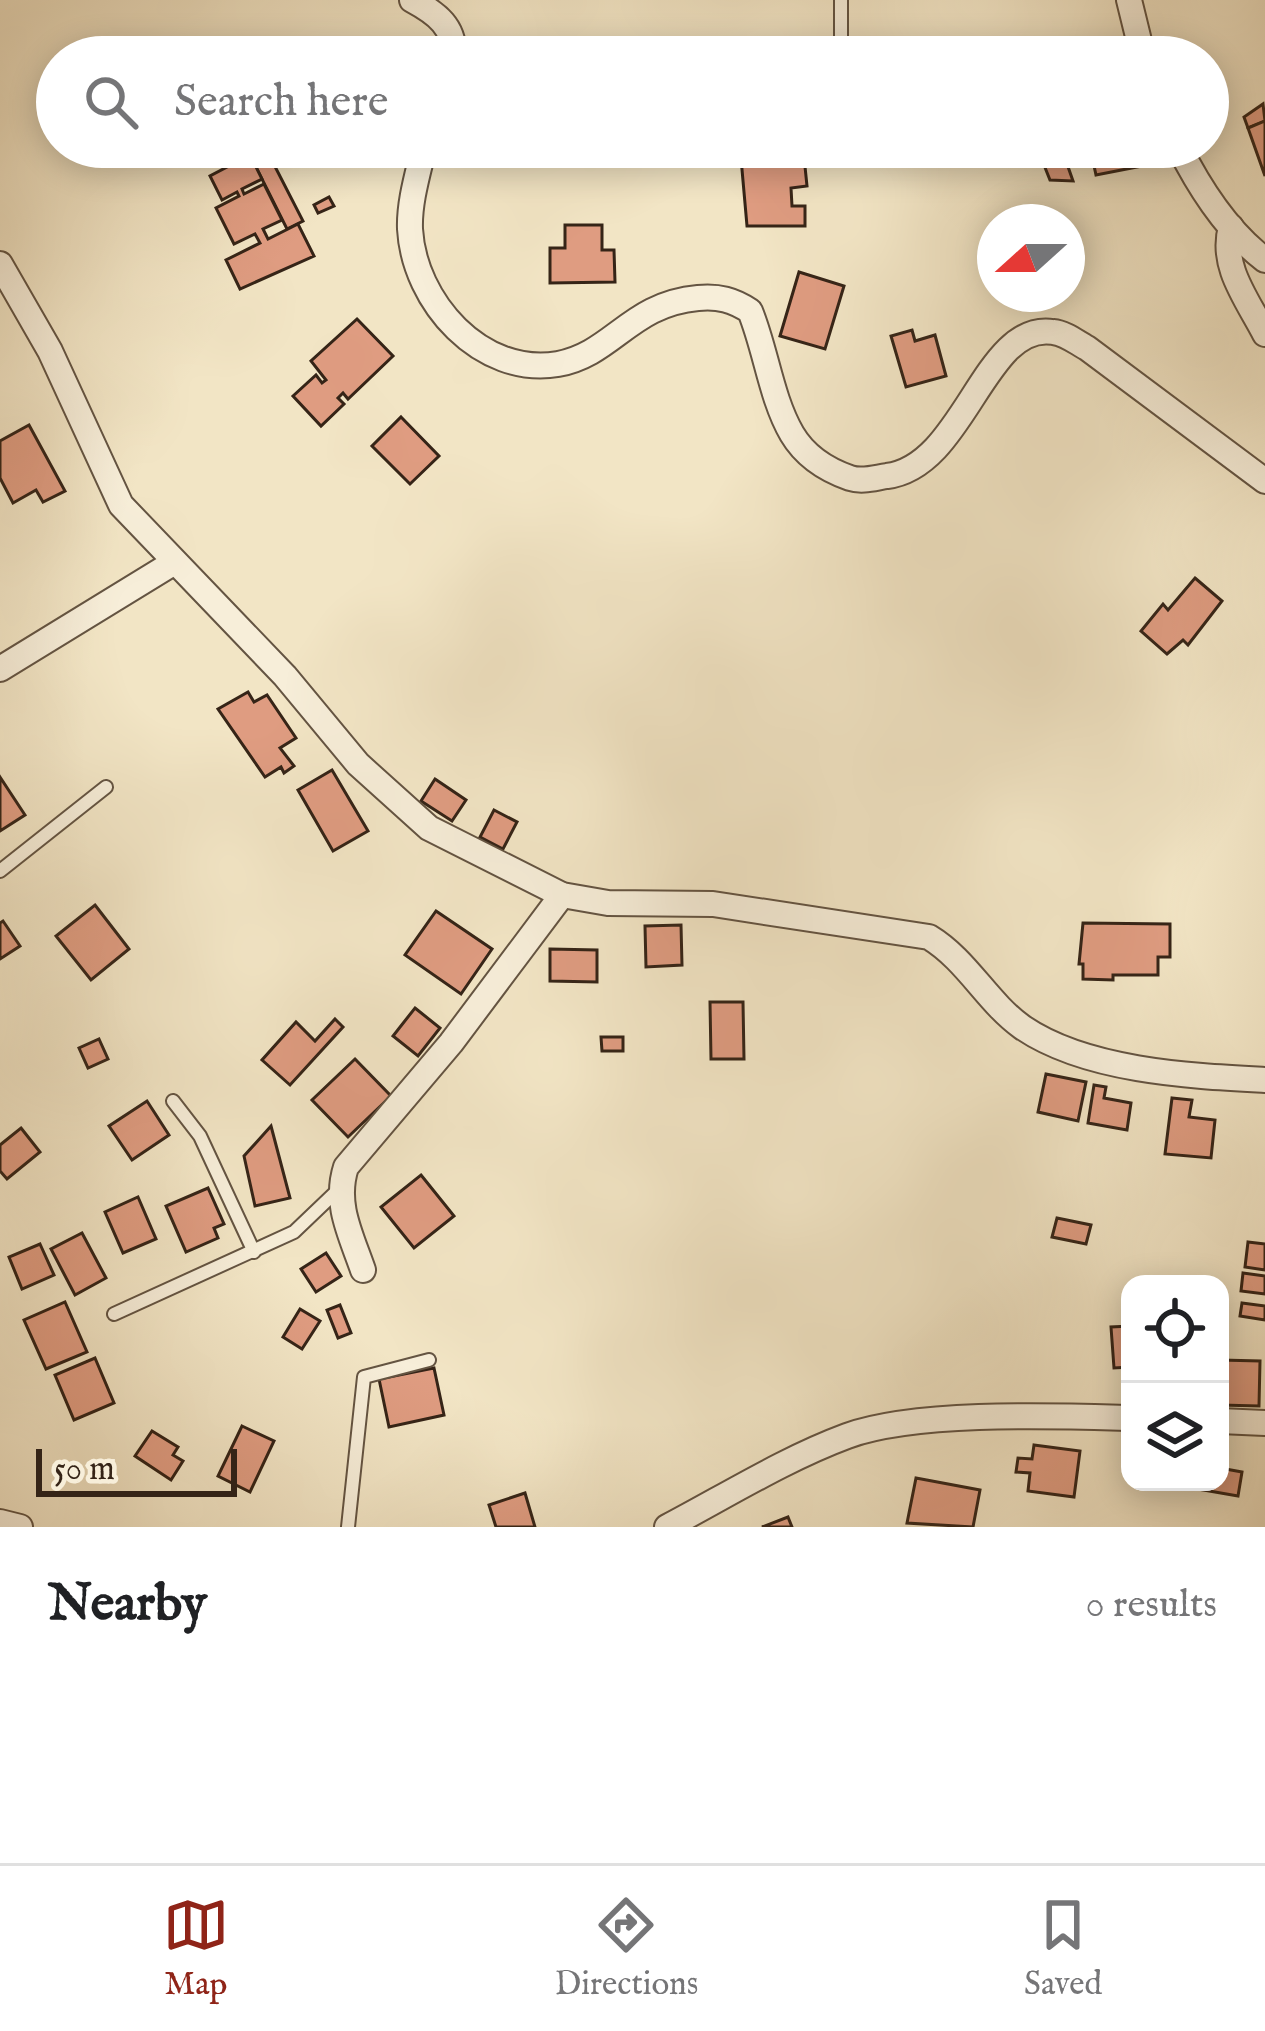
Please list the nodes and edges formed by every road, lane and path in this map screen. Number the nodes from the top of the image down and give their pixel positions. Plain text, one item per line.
1 (412, 0) edge
2 (841, 0) edge
3 (1129, 0) edge
4 (451, 36) edge
5 (841, 36) edge
6 (1138, 36) edge
7 (420, 168) edge
8 (1190, 168) edge
9 (1231, 227) junction
10 (1265, 260) edge
11 (0, 264) edge
12 (1265, 334) edge
13 (1265, 481) edge
14 (173, 563) junction
15 (0, 669) edge
16 (106, 787) dead end
17 (0, 872) edge
18 (562, 895) junction
19 (1265, 1080) edge
20 (173, 1101) dead end
21 (340, 1188) junction
22 (254, 1252) junction
23 (363, 1270) dead end
24 (114, 1314) dead end
25 (429, 1360) dead end
26 (1121, 1418) edge
27 (1229, 1421) edge
28 (1265, 1423) edge
29 (0, 1522) edge
30 (20, 1527) edge
31 (348, 1527) edge
32 (668, 1527) edge

1 - 4 street
2 - 5 lane
3 - 6 street
7 - 13 street
8 - 9 street
9 - 10 street
9 - 12 street
11 - 14 street
14 - 15 street
14 - 18 street
16 - 17 lane
18 - 19 street
18 - 21 street
20 - 22 lane
21 - 22 lane
21 - 23 street
22 - 24 lane
25 - 31 lane
26 - 32 street
27 - 28 street
29 - 30 street

